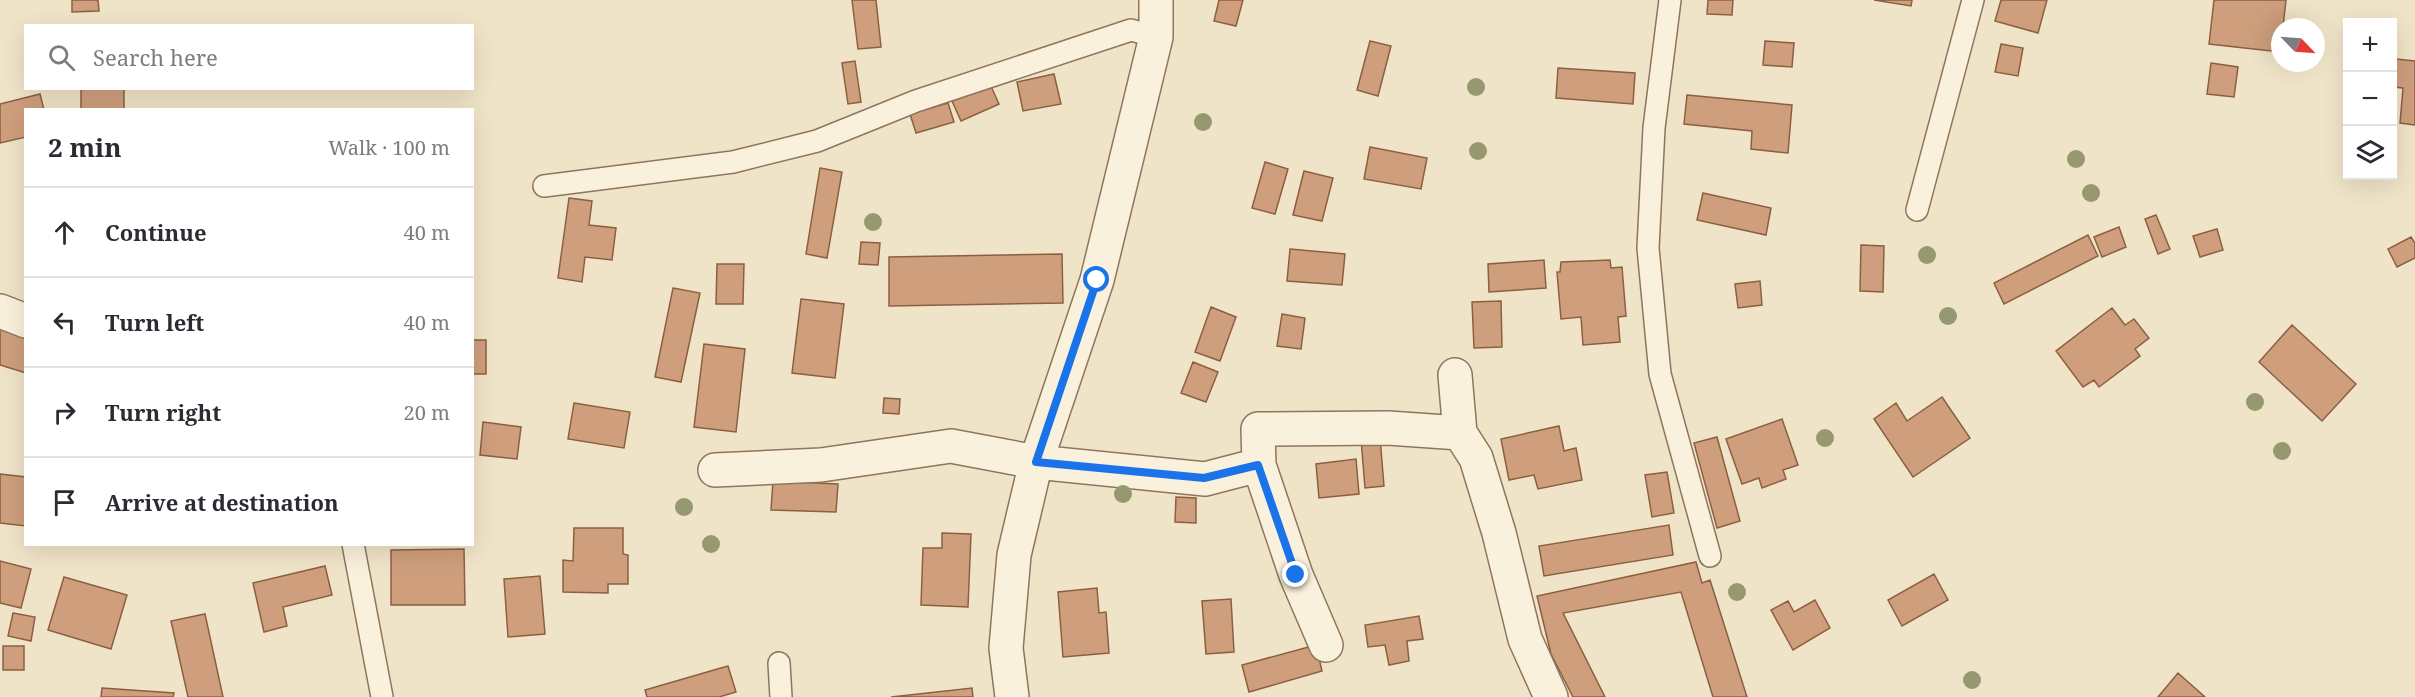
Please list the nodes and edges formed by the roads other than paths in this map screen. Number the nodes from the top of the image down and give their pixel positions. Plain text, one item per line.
1 (1156, 0) edge
2 (1670, 0) edge
3 (1973, 0) edge
4 (1156, 37) junction
5 (544, 186) dead end
6 (1917, 210) dead end
7 (0, 311) edge
8 (24, 320) edge
9 (1455, 375) dead end
10 (1460, 433) junction
11 (1036, 462) junction
12 (1258, 465) junction
13 (715, 470) dead end
14 (353, 546) edge
15 (1710, 556) dead end
16 (1326, 645) dead end
17 (779, 663) dead end
18 (382, 697) edge
19 (781, 697) edge
20 (1012, 697) edge
21 (1551, 697) edge

1 - 4 street
2 - 15 lane
3 - 6 lane
4 - 5 lane
4 - 11 street
7 - 8 street
9 - 10 street
10 - 12 street
10 - 21 street
11 - 12 street
11 - 13 street
11 - 20 street
12 - 16 street
14 - 18 lane
17 - 19 lane

